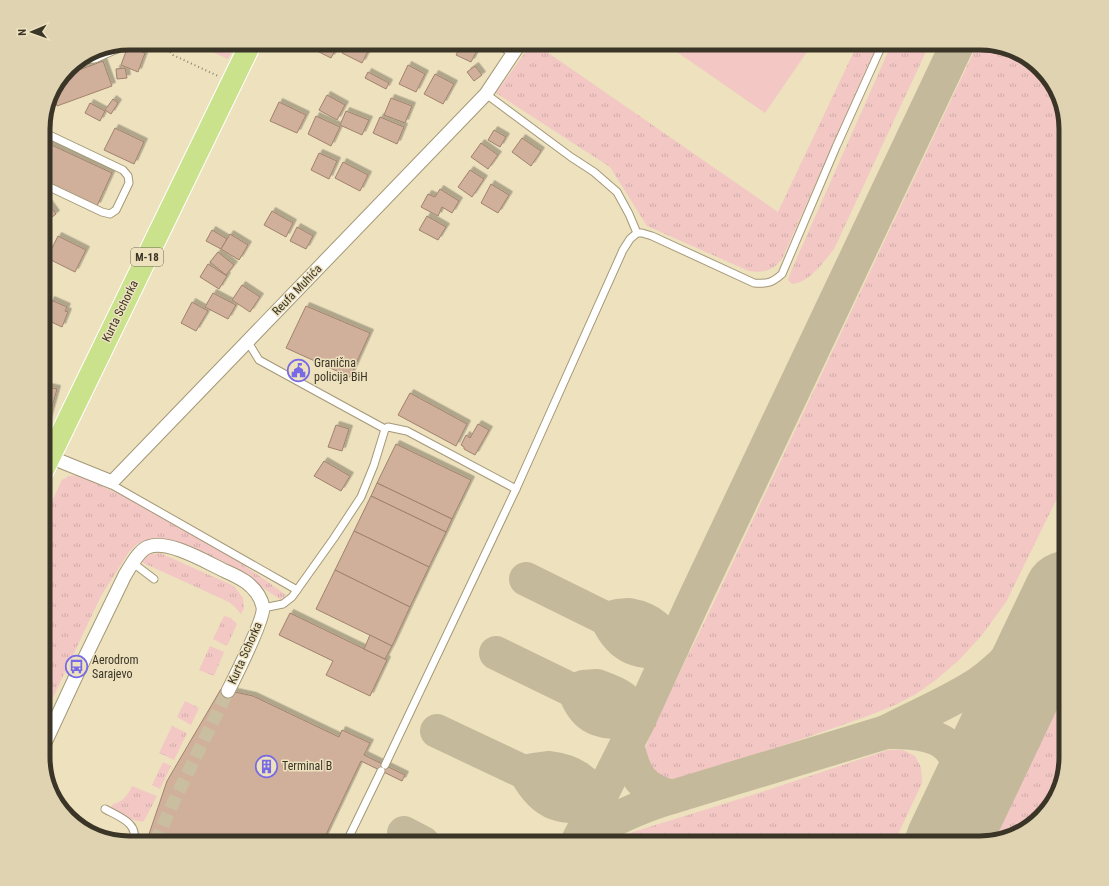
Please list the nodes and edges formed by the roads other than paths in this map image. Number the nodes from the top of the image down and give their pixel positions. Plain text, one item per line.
1 (248, 50) edge
2 (515, 50) edge
3 (880, 50) edge
4 (486, 94) junction
5 (50, 135) edge
6 (50, 187) edge
7 (637, 233) junction
8 (246, 343) junction
9 (385, 429) junction
10 (50, 448) edge
11 (50, 453) edge
12 (112, 482) junction
13 (516, 489) junction
14 (133, 563) junction
15 (154, 579) dead end
16 (297, 590) junction
17 (263, 608) junction
18 (228, 691) tunnel mouth
19 (50, 732) edge
20 (105, 809) dead end
21 (134, 836) edge
22 (349, 836) edge

1 - 10 main road, Kurta Schorka / M-18
2 - 4 street, Reufa Muhića
3 - 7 lane
4 - 7 lane
4 - 8 street, Reufa Muhića
5 - 6 lane
7 - 13 lane
8 - 9 lane
8 - 12 street, Reufa Muhića
9 - 13 lane
9 - 16 lane
11 - 12 street
12 - 16 lane
13 - 22 lane
14 - 15 lane
14 - 17 street, Kurta Schorka
14 - 19 street, Kurta Schorka
16 - 17 lane
17 - 18 street, Kurta Schorka
20 - 21 lane

